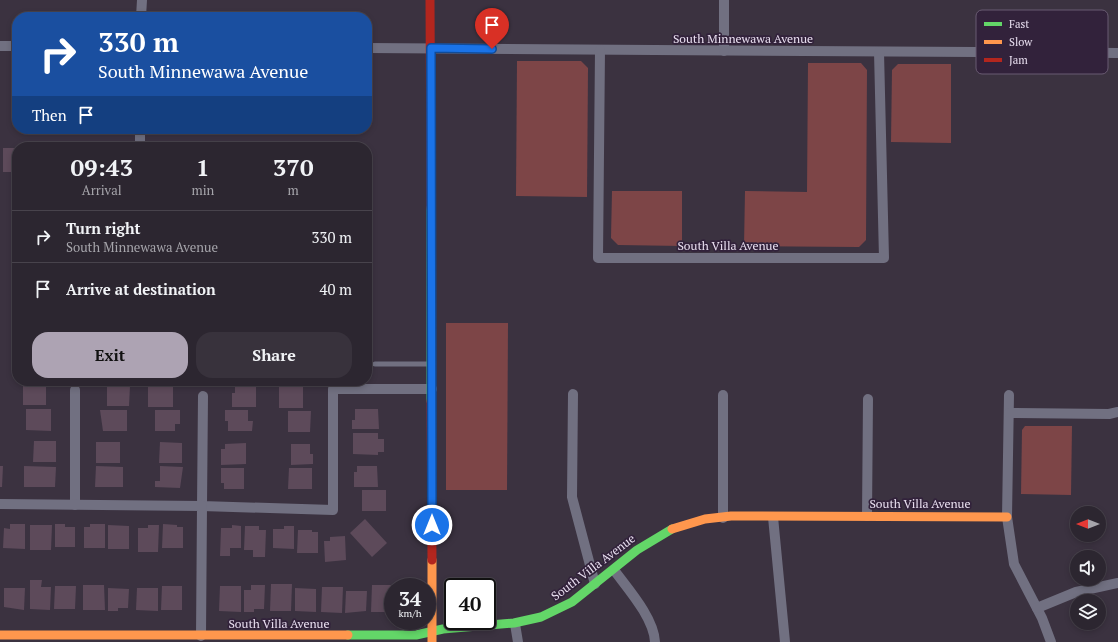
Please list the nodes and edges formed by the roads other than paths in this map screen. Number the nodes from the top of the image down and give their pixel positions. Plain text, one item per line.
1 (142, 0) edge
2 (430, 0) edge
3 (724, 0) edge
4 (141, 12) edge
5 (0, 46) edge
6 (12, 46) edge
7 (372, 48) edge
8 (431, 48) junction
9 (600, 50) junction
10 (724, 51) junction
11 (879, 52) junction
12 (976, 52) edge
13 (1108, 53) edge
14 (1118, 53) edge
15 (375, 364) dead end
16 (432, 364) junction
17 (432, 389) junction
18 (75, 390) dead end
19 (573, 394) dead end
20 (723, 395) dead end
21 (1009, 395) dead end
22 (203, 396) dead end
23 (868, 400) dead end
24 (1118, 412) edge
25 (1009, 413) junction
26 (0, 504) edge
27 (75, 505) junction
28 (202, 506) junction
29 (867, 516) junction
30 (773, 517) junction
31 (1007, 517) junction
32 (723, 518) junction
33 (614, 570) junction
34 (595, 584) junction
35 (1118, 584) edge
36 (1037, 608) junction
37 (515, 624) junction
38 (432, 631) junction
39 (0, 636) edge
40 (201, 636) junction
41 (322, 639) edge
42 (393, 639) edge
43 (432, 642) edge
44 (518, 642) edge
45 (655, 642) edge
46 (785, 642) edge
47 (1051, 642) edge

1 - 4 street
2 - 8 street
3 - 10 street
5 - 6 street
7 - 8 street, South Minnewawa Avenue
8 - 9 street, South Minnewawa Avenue
8 - 16 street
9 - 10 street, South Minnewawa Avenue
9 - 11 street, South Villa Avenue
10 - 11 street, South Minnewawa Avenue
11 - 12 street, South Minnewawa Avenue
13 - 14 street, South Minnewawa Avenue
15 - 16 lane
16 - 17 street
17 - 28 street
17 - 38 street
18 - 27 street
19 - 34 street
20 - 32 street
21 - 25 street
22 - 28 street
23 - 29 street
24 - 25 street
25 - 31 street
26 - 27 street
27 - 28 street
28 - 40 street
29 - 30 street, South Villa Avenue
29 - 31 street, South Villa Avenue
30 - 32 street, South Villa Avenue
30 - 46 street
31 - 36 street
32 - 33 street, South Villa Avenue
33 - 34 street, South Villa Avenue
33 - 45 street
34 - 37 street, South Villa Avenue
35 - 36 street
36 - 47 street
37 - 38 street, South Villa Avenue
37 - 44 street
38 - 42 street, South Villa Avenue
38 - 43 street
39 - 40 street, South Villa Avenue
40 - 41 street, South Villa Avenue
41 - 42 street, South Villa Avenue

